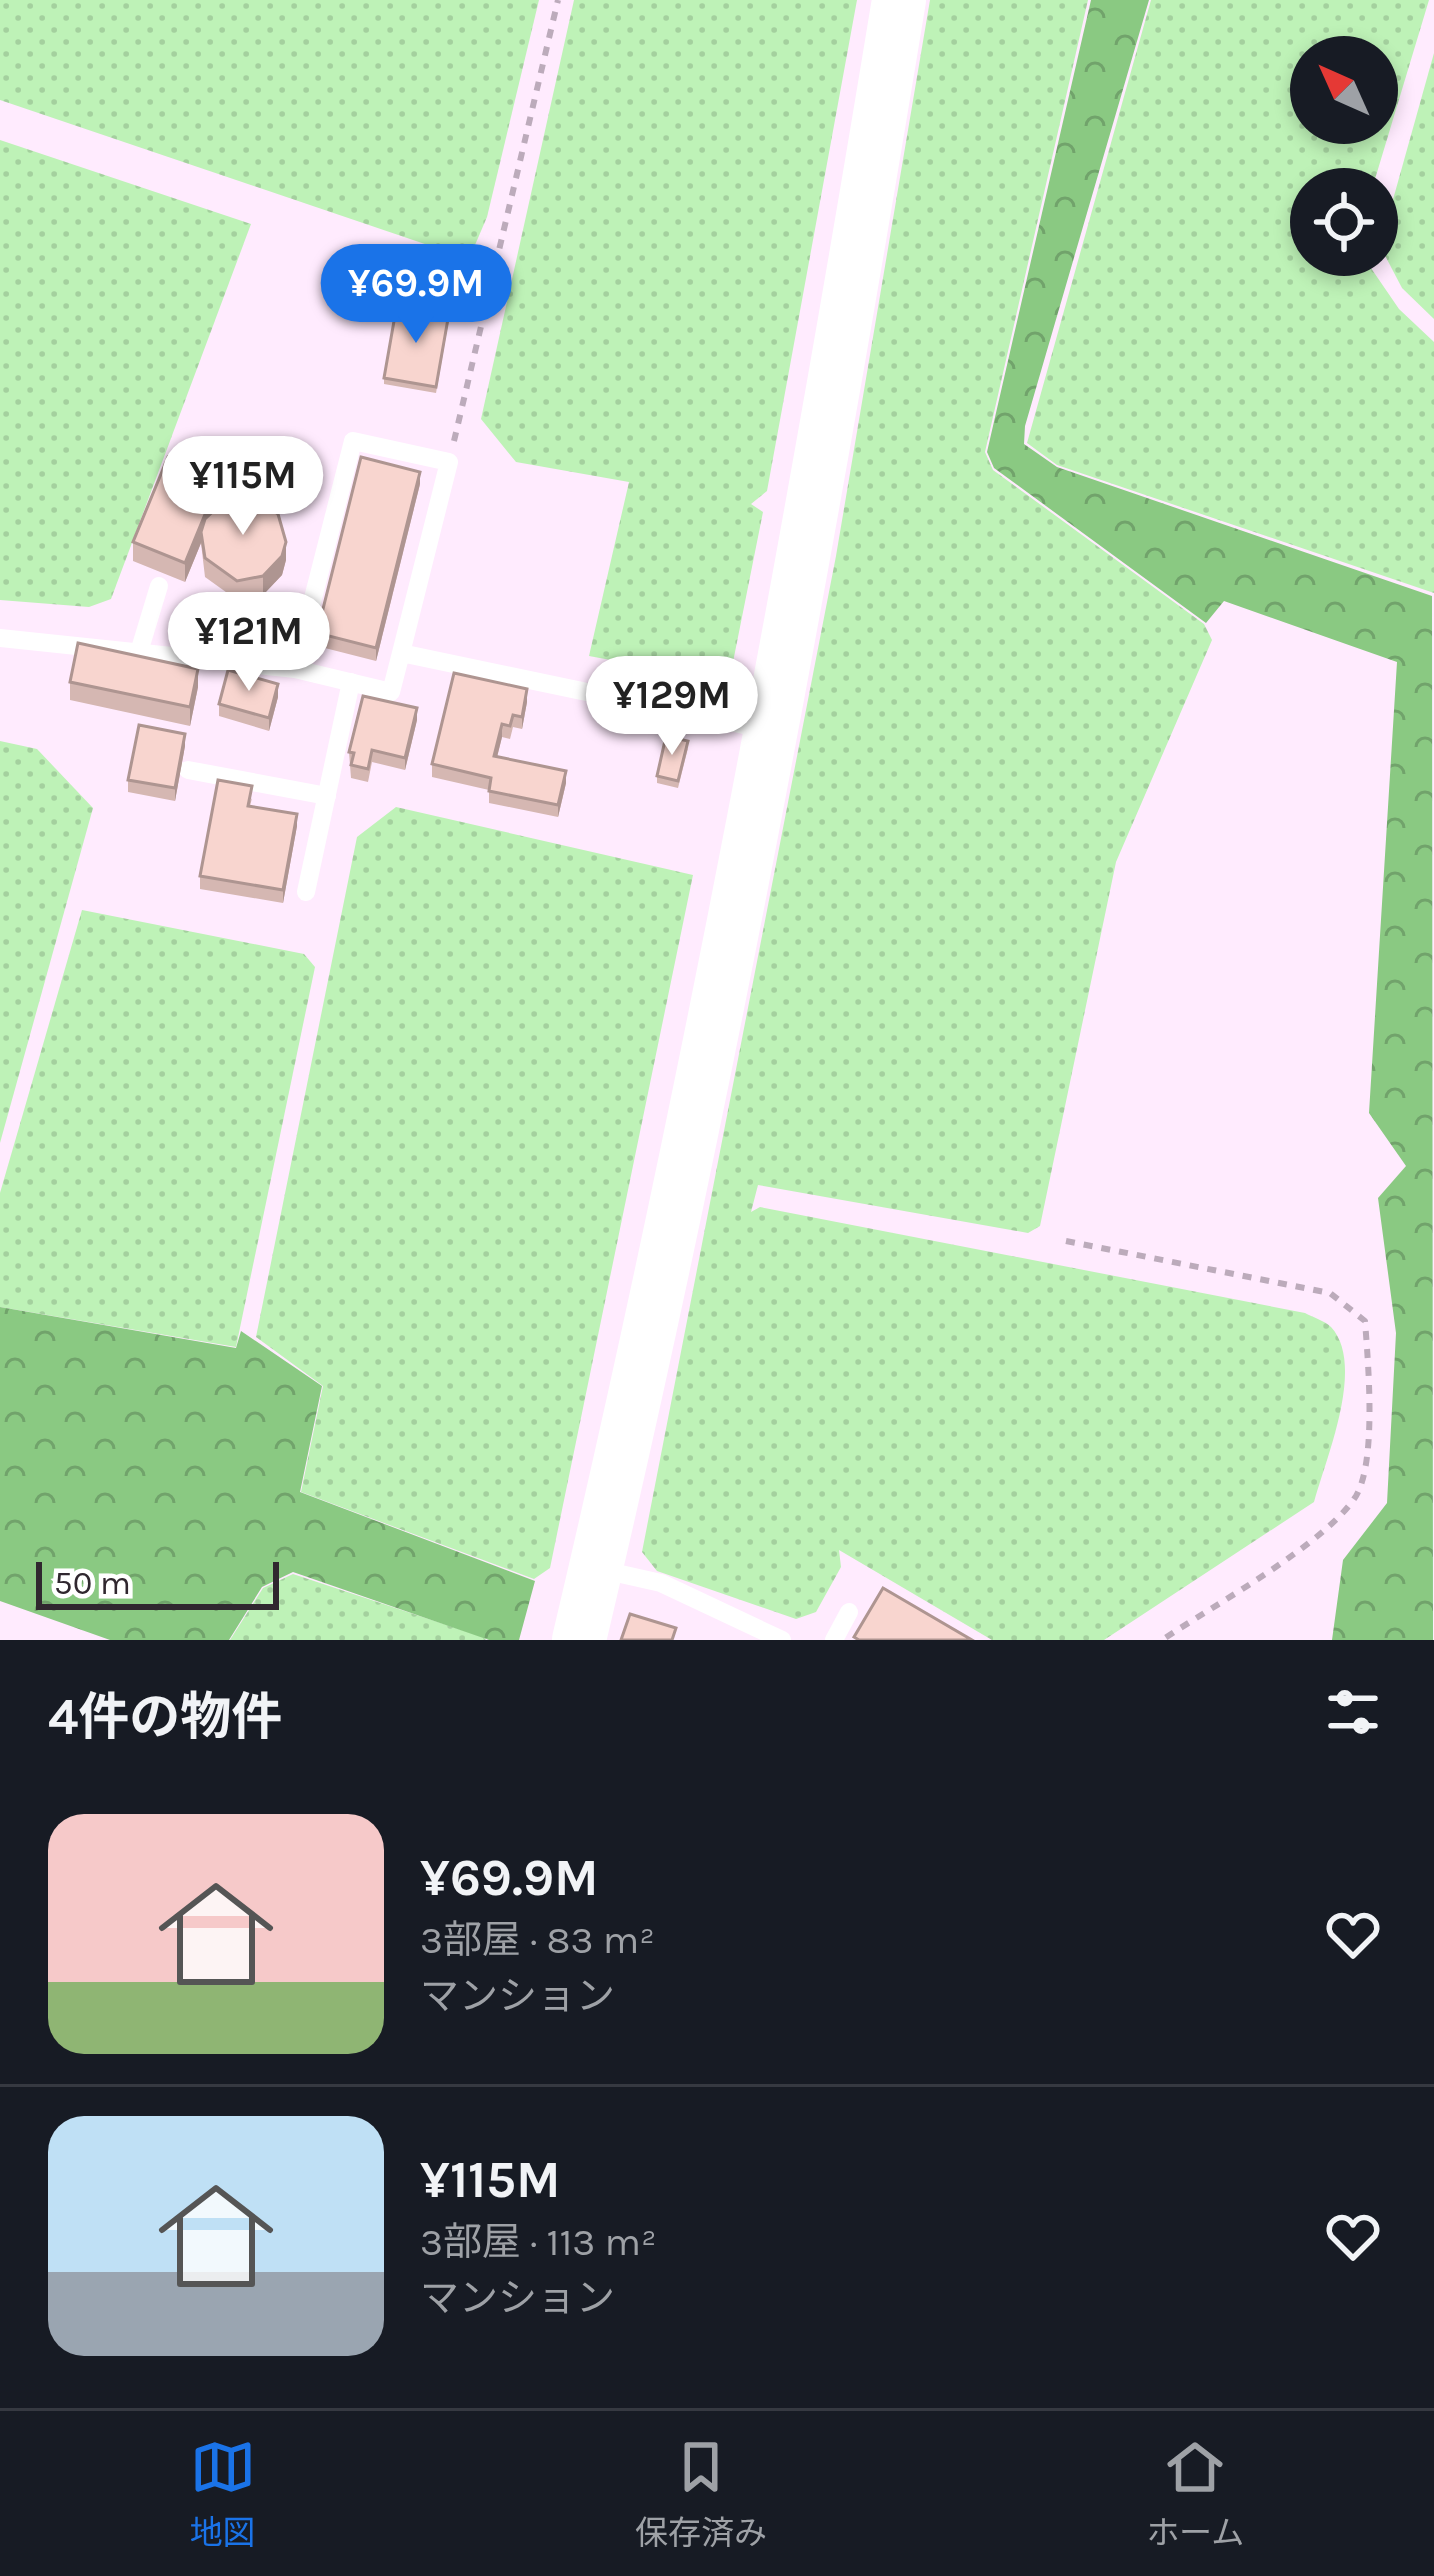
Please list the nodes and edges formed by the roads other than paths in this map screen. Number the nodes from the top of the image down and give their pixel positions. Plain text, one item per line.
1 (899, 0) edge
2 (159, 586) dead end
3 (0, 638) edge
4 (139, 652) junction
5 (401, 652) junction
6 (295, 669) junction
7 (351, 682) junction
8 (768, 730) junction
9 (188, 770) dead end
10 (326, 796) junction
11 (306, 892) dead end
12 (596, 1569) junction
13 (849, 1612) dead end
14 (579, 1640) edge
15 (782, 1640) edge
16 (834, 1640) edge

1 - 8 street
2 - 4 lane
3 - 4 lane
4 - 6 lane
5 - 6 lane
5 - 7 lane
5 - 8 lane
6 - 7 lane
7 - 10 lane
8 - 12 street
9 - 10 lane
10 - 11 lane
12 - 14 street
12 - 15 lane
13 - 16 lane

